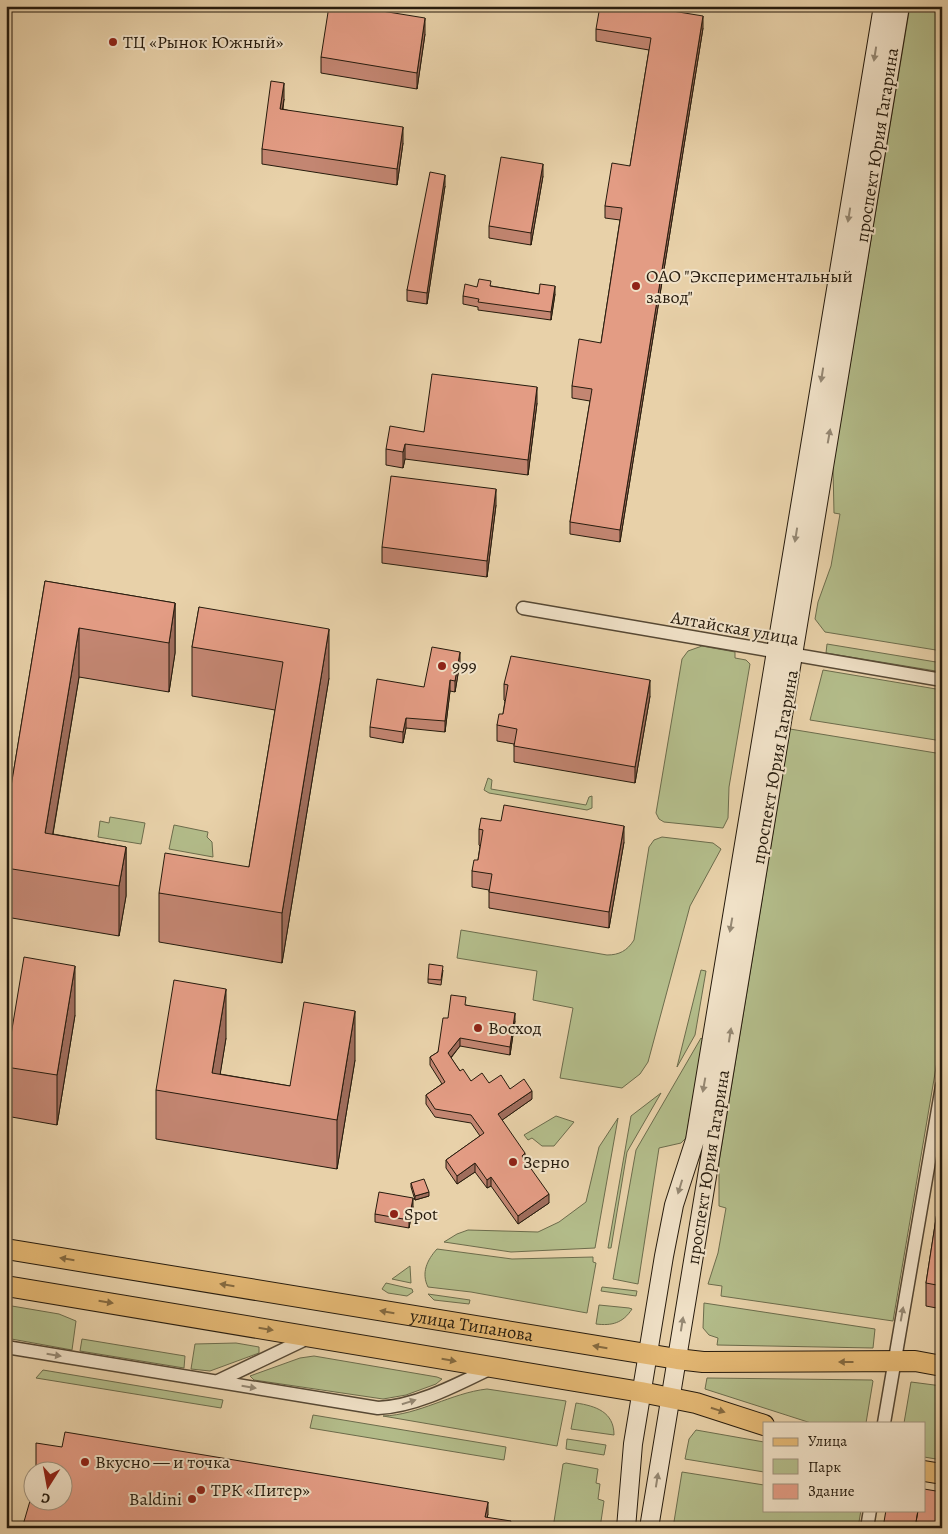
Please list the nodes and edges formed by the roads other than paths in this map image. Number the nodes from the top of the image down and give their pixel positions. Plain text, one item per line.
1 (883, 6) edge
2 (900, 6) edge
3 (523, 608) dead end
4 (776, 653) junction
5 (794, 656) junction
6 (942, 680) edge
7 (942, 1086) edge
8 (6, 1249) edge
9 (6, 1286) edge
10 (311, 1336) junction
11 (6, 1347) edge
12 (648, 1355) junction
13 (677, 1359) junction
14 (894, 1362) junction
15 (942, 1366) edge
16 (492, 1367) junction
17 (218, 1382) junction
18 (641, 1392) junction
19 (670, 1398) junction
20 (884, 1422) edge
21 (763, 1425) edge
22 (926, 1471) edge
23 (942, 1474) edge
24 (870, 1512) edge
25 (624, 1523) edge
26 (649, 1528) edge
27 (867, 1528) edge

1 -> 4 main road, проспект Юрия Гагарина
5 -> 2 main road, проспект Юрия Гагарина
3 - 4 street, Алтайская улица
4 - 5 street, Алтайская улица
4 -> 12 main road, проспект Юрия Гагарина
5 - 6 street, Алтайская улица
13 -> 5 main road, проспект Юрия Гагарина
14 -> 7 street
12 -> 8 main road, улица Типанова
9 -> 10 main road, улица Типанова
10 -> 16 main road, улица Типанова
10 - 17 street
11 -> 17 street
12 - 13 main road, улица Типанова
12 - 18 main road, проспект Юрия Гагарина
14 -> 13 main road, улица Типанова
13 - 19 main road, проспект Юрия Гагарина
14 - 15 main road, улица Типанова
14 - 20 street
17 -> 16 street
16 - 18 main road, улица Типанова
18 - 19 main road, улица Типанова
18 - 25 main road, проспект Юрия Гагарина
19 -> 21 main road, улица Типанова
26 -> 19 main road, проспект Юрия Гагарина
22 - 23 main road
24 - 27 street

